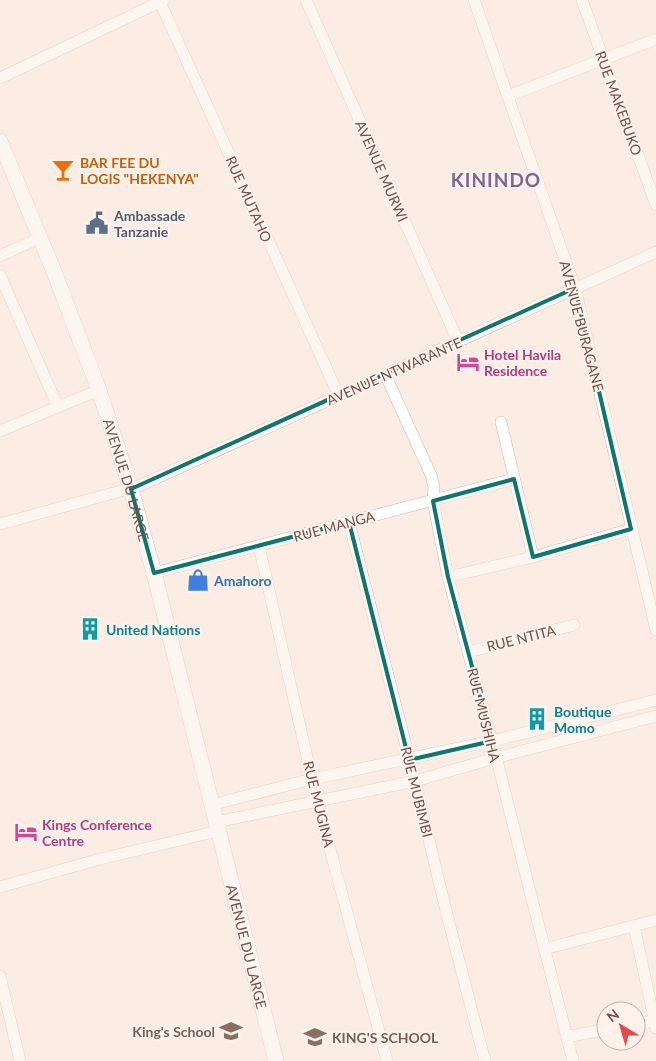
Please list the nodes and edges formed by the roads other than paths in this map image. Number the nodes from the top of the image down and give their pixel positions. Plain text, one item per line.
1 (306, 0) edge
2 (474, 0) edge
3 (582, 0) edge
4 (162, 1) edge
5 (656, 39) edge
6 (604, 60) junction
7 (0, 78) edge
8 (508, 96) junction
9 (0, 142) edge
10 (656, 205) edge
11 (39, 238) junction
12 (656, 252) edge
13 (0, 256) edge
14 (0, 275) edge
15 (575, 288) junction
16 (458, 342) junction
17 (384, 374) junction
18 (100, 390) junction
19 (339, 396) junction
20 (58, 408) junction
21 (501, 422) dead end
22 (0, 432) edge
23 (514, 479) junction
24 (131, 489) junction
25 (433, 501) junction
26 (349, 522) junction
27 (0, 524) edge
28 (631, 529) junction
29 (259, 546) junction
30 (533, 557) junction
31 (154, 573) junction
32 (448, 577) junction
33 (574, 625) dead end
34 (656, 630) edge
35 (468, 652) junction
36 (656, 700) edge
37 (656, 716) edge
38 (492, 741) junction
39 (495, 758) junction
40 (409, 760) junction
41 (312, 779) junction
42 (415, 781) junction
43 (317, 801) junction
44 (211, 805) junction
45 (217, 827) junction
46 (0, 887) edge
47 (656, 920) edge
48 (634, 926) junction
49 (544, 949) junction
50 (0, 976) edge
51 (655, 1024) edge
52 (596, 1031) edge
53 (567, 1037) junction
54 (20, 1061) edge
55 (276, 1061) edge
56 (387, 1061) edge
57 (485, 1061) edge
58 (573, 1061) edge

1 - 16 street, AVENUE MURWI
2 - 8 street, AVENUE BURAGANE
3 - 6 street, RUE MAKEBUKO
4 - 7 street
4 - 19 street, RUE MUTAHO
5 - 6 street
6 - 8 street
6 - 10 street, RUE MAKEBUKO
8 - 15 street, AVENUE BURAGANE
9 - 11 main road, AVENUE DU LARGE
11 - 13 street
11 - 18 main road, AVENUE DU LARGE
12 - 15 street, AVENUE NTWARANTE
14 - 20 street
15 - 16 street, AVENUE NTWARANTE
15 - 28 street, AVENUE BURAGANE
16 - 17 street, AVENUE NTWARANTE
17 - 19 street, AVENUE NTWARANTE
17 - 25 street, RUE MUSHIHA
18 - 20 street
18 - 24 main road, AVENUE DU LARGE
19 - 24 street, AVENUE NTWARANTE
20 - 22 street
21 - 23 street
23 - 25 street, RUE MANGA
23 - 30 street
24 - 27 street, AVENUE NTWARANTE
24 - 31 main road, AVENUE DU LARGE
25 - 26 street, RUE MANGA
25 - 32 street, RUE MUSHIHA
26 - 29 street, RUE MANGA
26 - 40 street, RUE MUBIMBI
28 - 30 street
28 - 34 street, AVENUE BURAGANE
29 - 31 street, RUE MANGA
29 - 41 street, RUE MUGINA
30 - 32 street
31 - 44 main road, AVENUE DU LARGE
32 - 35 street, RUE MUSHIHA
33 - 35 street, RUE NTITA
35 - 38 street, RUE MUSHIHA
36 - 38 street
37 - 39 street
38 - 39 street, RUE MUSHIHA
38 - 40 street
39 - 42 street
39 - 49 street, RUE MUSHIHA
40 - 41 street
40 - 42 street, RUE MUBIMBI
41 - 43 street, RUE MUGINA
41 - 44 street
42 - 43 street
42 - 57 street, RUE MUBIMBI
43 - 45 street
43 - 56 street, RUE MUGINA
44 - 45 main road, AVENUE DU LARGE
45 - 46 street
45 - 55 main road, AVENUE DU LARGE
47 - 48 street
48 - 49 street
48 - 51 street
49 - 53 street, RUE MUSHIHA
50 - 54 street
52 - 53 street
53 - 58 street, RUE MUSHIHA

